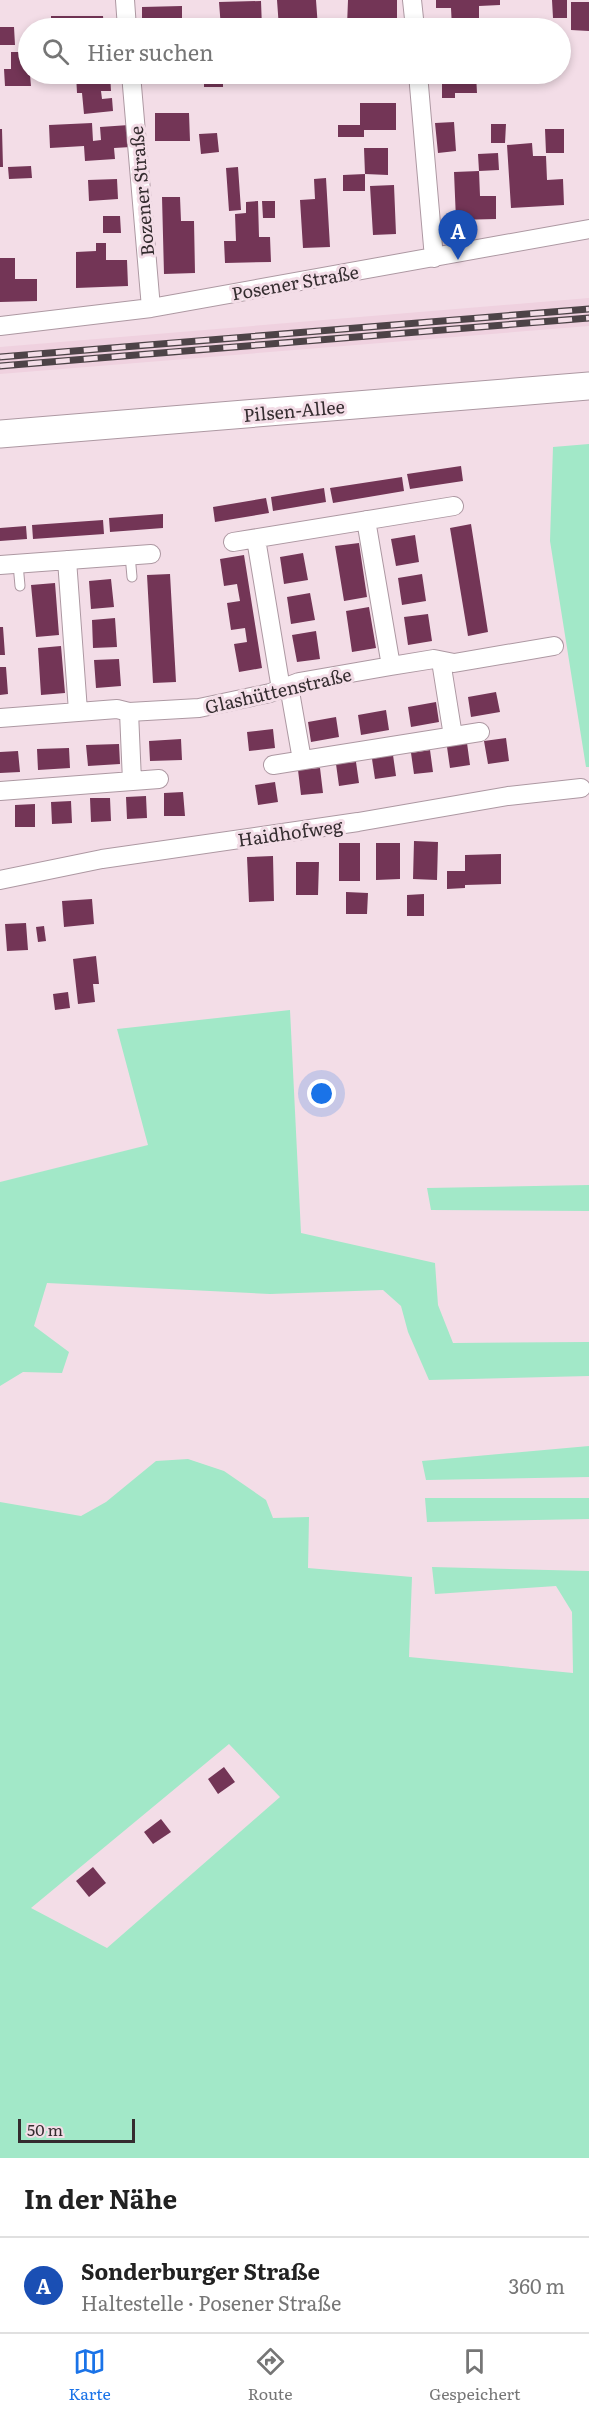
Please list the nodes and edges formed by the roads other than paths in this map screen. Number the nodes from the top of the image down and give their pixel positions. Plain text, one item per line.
1 (125, 0) edge
2 (412, 0) edge
3 (126, 18) edge
4 (414, 18) edge
5 (132, 84) edge
6 (419, 84) edge
7 (589, 229) edge
8 (434, 258) junction
9 (151, 308) junction
10 (0, 326) edge
11 (589, 386) edge
12 (0, 434) edge
13 (454, 506) dead end
14 (366, 520) junction
15 (256, 539) junction
16 (234, 542) dead end
17 (151, 554) dead end
18 (130, 555) junction
19 (67, 560) junction
20 (9, 565) edge
21 (132, 577) dead end
22 (20, 585) dead end
23 (554, 646) dead end
24 (441, 661) junction
25 (391, 666) junction
26 (285, 688) junction
27 (78, 711) junction
28 (129, 712) junction
29 (0, 718) edge
30 (480, 732) dead end
31 (453, 736) junction
32 (302, 760) junction
33 (273, 765) dead end
34 (159, 779) dead end
35 (132, 781) junction
36 (581, 788) dead end
37 (0, 791) edge
38 (0, 880) edge

1 - 3 street
2 - 4 street
5 - 9 street, Bozener Straße
6 - 8 street
7 - 8 street, Posener Straße
8 - 9 street, Posener Straße
9 - 10 street, Posener Straße
11 - 12 main road, Pilsen-Allee
13 - 14 street
14 - 15 street
14 - 25 street
15 - 16 street
15 - 26 street
17 - 18 street
18 - 19 street
18 - 21 lane
19 - 20 street
19 - 27 street
20 - 22 lane
23 - 24 street, Glashüttenstraße
24 - 25 street, Glashüttenstraße
24 - 31 street
25 - 26 street, Glashüttenstraße
26 - 28 street, Glashüttenstraße
26 - 32 street
27 - 28 street, Glashüttenstraße
27 - 29 street, Glashüttenstraße
28 - 35 street
30 - 31 street
31 - 32 street
32 - 33 street
34 - 35 street
35 - 37 street
36 - 38 street, Haidhofweg

